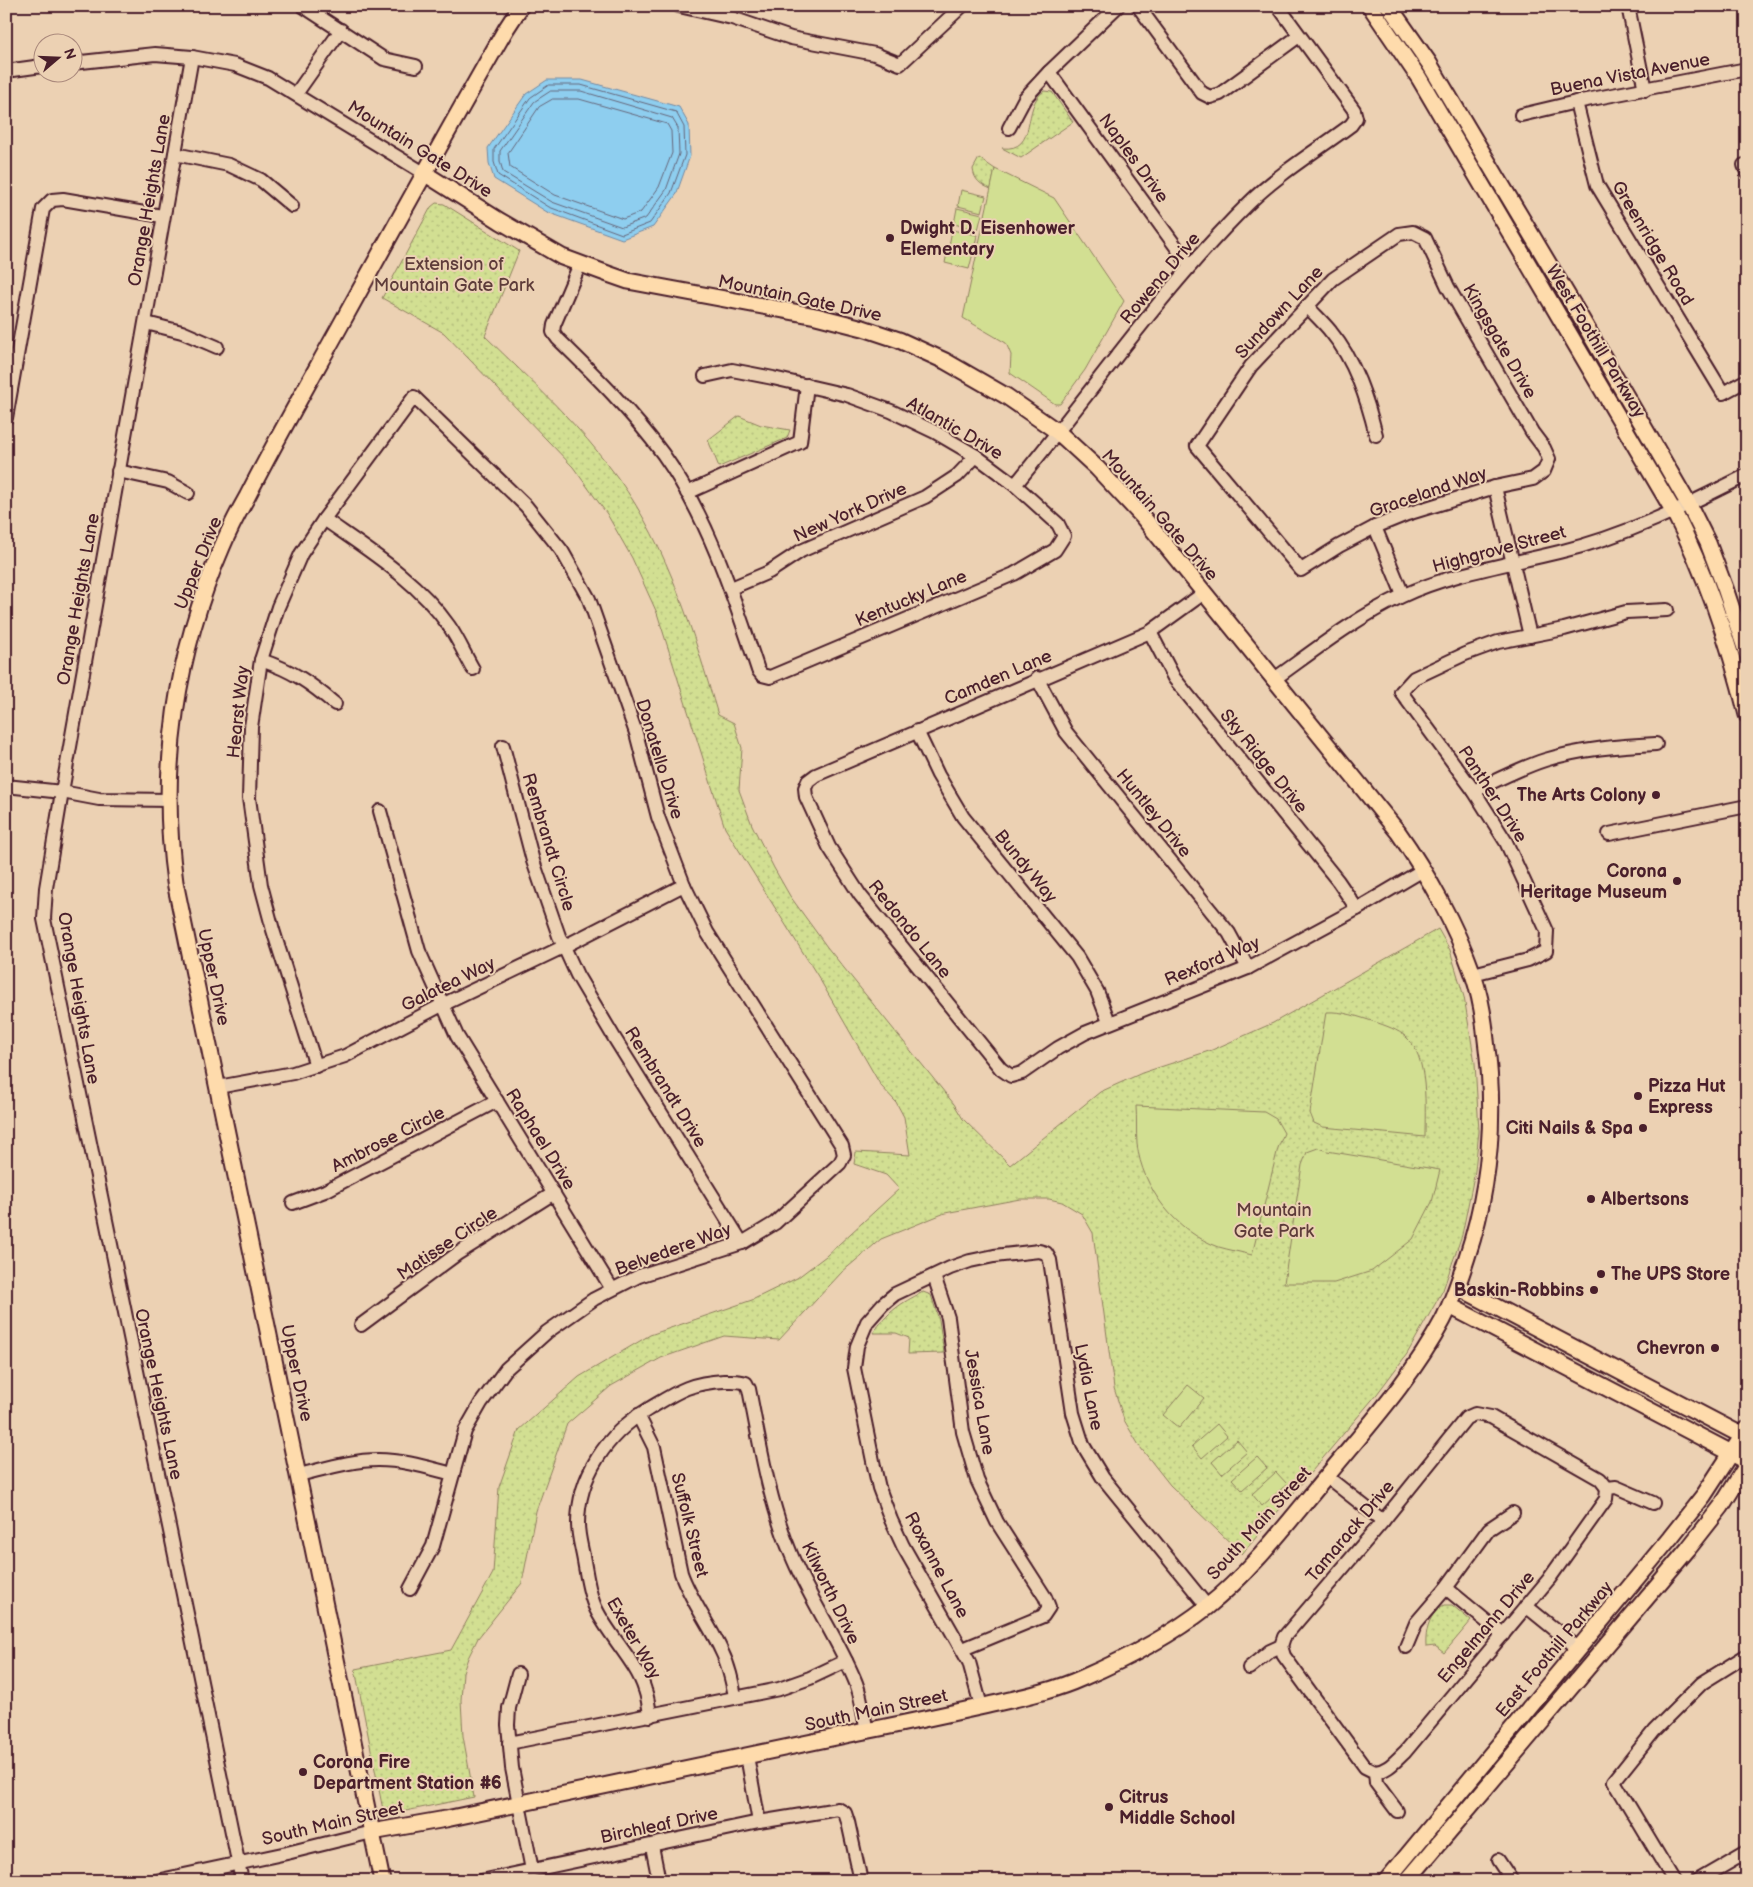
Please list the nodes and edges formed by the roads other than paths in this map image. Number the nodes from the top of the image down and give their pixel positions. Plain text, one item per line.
1 (303, 6) edge
2 (521, 6) edge
3 (679, 6) edge
4 (962, 6) edge
5 (1118, 6) edge
6 (1138, 6) edge
7 (1278, 6) edge
8 (1370, 6) edge
9 (1389, 6) edge
10 (1628, 6) edge
11 (341, 30) junction
12 (1300, 36) junction
13 (192, 57) junction
14 (82, 62) edge
15 (416, 66) dead end
16 (32, 67) edge
17 (1747, 68) edge
18 (6, 71) edge
19 (1049, 72) junction
20 (1645, 90) junction
21 (296, 94) junction
22 (1576, 102) junction
23 (1521, 115) dead end
24 (1009, 128) dead end
25 (175, 154) junction
26 (424, 173) junction
27 (292, 206) dead end
28 (162, 216) junction
29 (1413, 232) joint
30 (580, 264) junction
31 (1190, 266) junction
32 (1307, 306) junction
33 (146, 323) junction
34 (217, 347) dead end
35 (705, 376) dead end
36 (1747, 380) edge
37 (807, 385) junction
38 (414, 397) joint
39 (6, 418) edge
40 (1058, 432) junction
41 (1376, 435) dead end
42 (976, 456) junction
43 (118, 471) junction
44 (1544, 471) joint
45 (1747, 475) edge
46 (1014, 485) junction
47 (1495, 487) junction
48 (188, 493) dead end
49 (687, 493) junction
50 (1689, 505) junction
51 (1674, 512) junction
52 (324, 519) junction
53 (1375, 527) junction
54 (1064, 536) joint
55 (1511, 562) junction
56 (1301, 570) joint
57 (731, 588) junction
58 (1204, 593) junction
59 (1403, 595) junction
60 (1667, 610) dead end
61 (1150, 632) junction
62 (1530, 636) junction
63 (1747, 654) edge
64 (261, 660) junction
65 (473, 669) dead end
66 (1037, 678) junction
67 (1273, 680) junction
68 (335, 704) dead end
69 (1747, 715) edge
70 (917, 730) junction
71 (1656, 744) dead end
72 (503, 746) dead end
73 (6, 786) edge
74 (805, 788) joint
75 (1474, 791) junction
76 (62, 792) junction
77 (170, 800) junction
78 (1747, 806) edge
79 (380, 811) dead end
80 (1609, 834) dead end
81 (1423, 870) junction
82 (684, 885) junction
83 (1357, 909) junction
84 (563, 947) junction
85 (1248, 968) junction
86 (1473, 974) junction
87 (442, 1005) junction
88 (1109, 1022) junction
89 (316, 1066) junction
90 (1011, 1076) joint
91 (218, 1088) junction
92 (497, 1102) junction
93 (844, 1155) joint
94 (554, 1193) junction
95 (293, 1203) dead end
96 (742, 1243) junction
97 (1046, 1253) joint
98 (934, 1276) junction
99 (1458, 1287) junction
100 (612, 1289) junction
101 (1450, 1306) junction
102 (361, 1325) dead end
103 (1549, 1357) junction
104 (1595, 1358) junction
105 (746, 1383) joint
106 (638, 1415) junction
107 (1746, 1434) edge
108 (1732, 1454) junction
109 (1747, 1463) edge
110 (453, 1474) junction
111 (298, 1475) junction
112 (1326, 1476) junction
113 (1606, 1488) junction
114 (1653, 1503) dead end
115 (1513, 1512) dead end
116 (1383, 1521) junction
117 (1446, 1588) junction
118 (410, 1589) dead end
119 (1207, 1606) junction
120 (1526, 1606) junction
121 (1503, 1635) junction
122 (1281, 1646) junction
123 (1406, 1647) dead end
124 (963, 1649) junction
125 (1579, 1649) junction
126 (1747, 1654) edge
127 (846, 1661) junction
128 (1250, 1668) dead end
129 (518, 1674) dead end
130 (735, 1696) junction
131 (981, 1706) junction
132 (650, 1716) junction
133 (867, 1731) junction
134 (509, 1743) junction
135 (1519, 1748) junction
136 (747, 1756) junction
137 (1374, 1772) junction
138 (519, 1803) junction
139 (1397, 1811) dead end
140 (759, 1822) junction
141 (372, 1832) junction
142 (652, 1846) junction
143 (1747, 1852) edge
144 (1498, 1860) dead end
145 (237, 1864) junction
146 (532, 1870) junction
147 (156, 1881) edge
148 (242, 1881) edge
149 (382, 1881) edge
150 (481, 1881) edge
151 (659, 1881) edge
152 (861, 1881) edge
153 (1386, 1881) edge
154 (1407, 1881) edge
155 (1512, 1881) edge
156 (1674, 1881) edge
157 (1697, 1881) edge

1 - 11 street
2 - 26 main road, Upper Drive
3 - 4 street
5 - 19 street
6 - 12 street
7 - 12 street
8 - 51 main road, West Foothill Parkway
9 - 50 main road, West Foothill Parkway
10 - 20 street
11 - 15 street
11 - 21 street
12 - 31 street, Rowena Drive
13 - 14 street, Mountain Gate Drive
13 - 21 street, Mountain Gate Drive
13 - 25 street, Orange Heights Lane
16 - 18 street
17 - 20 street, Buena Vista Avenue
19 - 24 street
19 - 31 street, Naples Drive
20 - 22 street, Buena Vista Avenue
21 - 26 street, Mountain Gate Drive
22 - 23 street, Buena Vista Avenue
22 - 36 street, Greenridge Road
25 - 27 street
25 - 28 street, Orange Heights Lane
26 - 30 main road, Mountain Gate Drive
26 - 77 main road, Upper Drive
28 - 33 street, Orange Heights Lane
28 - 39 street
29 - 32 street, Sundown Lane
29 - 44 street, Kingsgate Drive
30 - 40 main road, Mountain Gate Drive
30 - 49 street
31 - 40 street, Rowena Drive
32 - 41 street
32 - 56 street, Sundown Lane
33 - 34 street
33 - 43 street, Orange Heights Lane
35 - 37 street, Atlantic Drive
37 - 42 street, Atlantic Drive
37 - 49 street
38 - 52 street, Hearst Way
38 - 82 street, Donatello Drive
40 - 46 street, Rowena Drive
40 - 58 main road, Mountain Gate Drive
42 - 46 street, Atlantic Drive
42 - 57 street, New York Drive
43 - 48 street
43 - 76 street, Orange Heights Lane
44 - 47 street, Graceland Way
45 - 50 street, Highgrove Street
46 - 54 street, Atlantic Drive
47 - 53 street, Graceland Way
47 - 55 street
49 - 57 street
50 - 51 street, Highgrove Street
50 - 63 main road, West Foothill Parkway
51 - 55 street, Highgrove Street
51 - 69 main road, West Foothill Parkway
52 - 64 street, Hearst Way
52 - 65 street
53 - 56 street, Graceland Way
53 - 59 street
54 - 57 street, Kentucky Lane
55 - 59 street, Highgrove Street
55 - 62 street
58 - 61 street, Camden Lane
58 - 67 main road, Mountain Gate Drive
59 - 67 street, Highgrove Street
60 - 62 street
61 - 66 street, Camden Lane
61 - 83 street, Sky Ridge Drive
62 - 75 street, Panther Drive
64 - 68 street
64 - 89 street, Hearst Way
66 - 70 street, Camden Lane
66 - 85 street, Huntley Drive
67 - 81 main road, Mountain Gate Drive
70 - 74 street, Camden Lane
70 - 88 street, Bundy Way
71 - 75 street
72 - 84 street, Rembrandt Circle
73 - 76 street
74 - 90 street, Redondo Lane
75 - 86 street, Panther Drive
76 - 77 street
76 - 145 street, Orange Heights Lane
77 - 91 main road, Upper Drive
78 - 80 street
79 - 87 street, Raphael Drive
81 - 83 street, Rexford Way
81 - 86 main road, Mountain Gate Drive
82 - 84 street, Galatea Way
82 - 93 street, Donatello Drive
83 - 85 street, Rexford Way
84 - 87 street, Galatea Way
84 - 96 street, Rembrandt Drive
85 - 88 street, Rexford Way
86 - 99 main road, Mountain Gate Drive
87 - 89 street, Galatea Way
87 - 92 street, Raphael Drive
88 - 90 street, Rexford Way
89 - 91 street, Galatea Way
91 - 111 main road, Upper Drive
92 - 94 street, Raphael Drive
92 - 95 street, Ambrose Circle
93 - 96 street, Belvedere Way
94 - 100 street, Raphael Drive
94 - 102 street, Matisse Circle
96 - 100 street, Belvedere Way
97 - 98 street, Roxanne Lane
97 - 119 street, Lydia Lane
98 - 124 street, Roxanne Lane
98 - 124 street, Jessica Lane
99 - 101 main road, South Main Street
99 - 104 main road
100 - 110 street, Belvedere Way
101 - 103 main road
101 - 112 main road, South Main Street
103 - 104 main road
103 - 108 main road
104 - 107 main road
105 - 106 street, Exeter Way
105 - 127 street, Kilworth Drive
106 - 130 street, Suffolk Street
106 - 132 street, Exeter Way
107 - 108 main road, East Foothill Parkway
108 - 109 main road
108 - 125 main road, East Foothill Parkway
109 - 135 main road, East Foothill Parkway
110 - 111 street
110 - 118 street, Belvedere Way
111 - 141 main road, Upper Drive
112 - 116 street
112 - 119 main road, South Main Street
113 - 114 street
113 - 116 street, Tamarack Drive
113 - 120 street, Engelmann Drive
115 - 117 street
116 - 122 street, Tamarack Drive
117 - 121 street
117 - 123 street
119 - 131 main road, South Main Street
120 - 121 street, Engelmann Drive
120 - 125 street
121 - 137 street, Engelmann Drive
122 - 128 street, Tamarack Drive
122 - 137 street
124 - 131 street, Roxanne Lane
125 - 135 main road
125 - 153 main road, East Foothill Parkway
126 - 156 street
127 - 130 street
127 - 133 street, Kilworth Drive
129 - 134 street
130 - 132 street
131 - 133 main road, South Main Street
132 - 134 street
133 - 136 main road, South Main Street
134 - 138 street
135 - 154 main road, East Foothill Parkway
136 - 138 main road, South Main Street
136 - 140 street
137 - 139 street
138 - 141 main road, South Main Street
138 - 146 street
140 - 142 street, Birchleaf Drive
140 - 152 street, Birchleaf Drive
141 - 145 street, South Main Street
141 - 149 main road, Upper Drive
142 - 146 street, Birchleaf Drive
142 - 151 street
143 - 157 street
144 - 155 street
145 - 147 street, South Main Street
145 - 148 street, Orange Heights Lane
146 - 150 street, Birchleaf Drive

